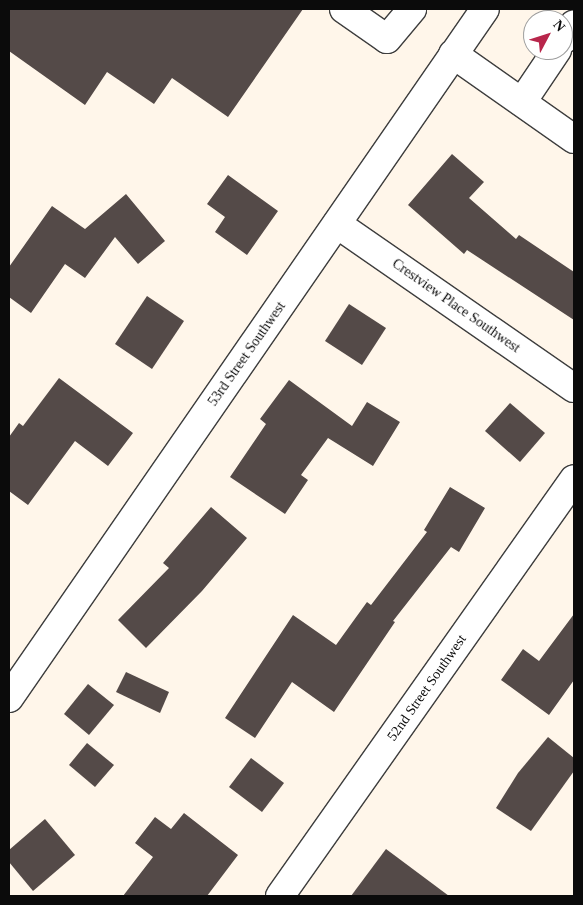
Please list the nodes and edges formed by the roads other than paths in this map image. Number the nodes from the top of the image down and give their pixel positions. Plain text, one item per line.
1 (344, 9) edge
2 (412, 9) edge
3 (485, 9) edge
4 (453, 54) junction
5 (549, 60) edge
6 (522, 102) junction
7 (572, 132) edge
8 (337, 224) junction
9 (574, 388) edge
10 (574, 479) edge
11 (9, 698) edge
12 (280, 896) edge

1 - 2 street
3 - 4 street, 53rd Street Southwest
4 - 6 street
4 - 8 street, 53rd Street Southwest
5 - 6 street
6 - 7 street
8 - 9 street, Crestview Place Southwest
8 - 11 street, 53rd Street Southwest
10 - 12 street, 52nd Street Southwest

